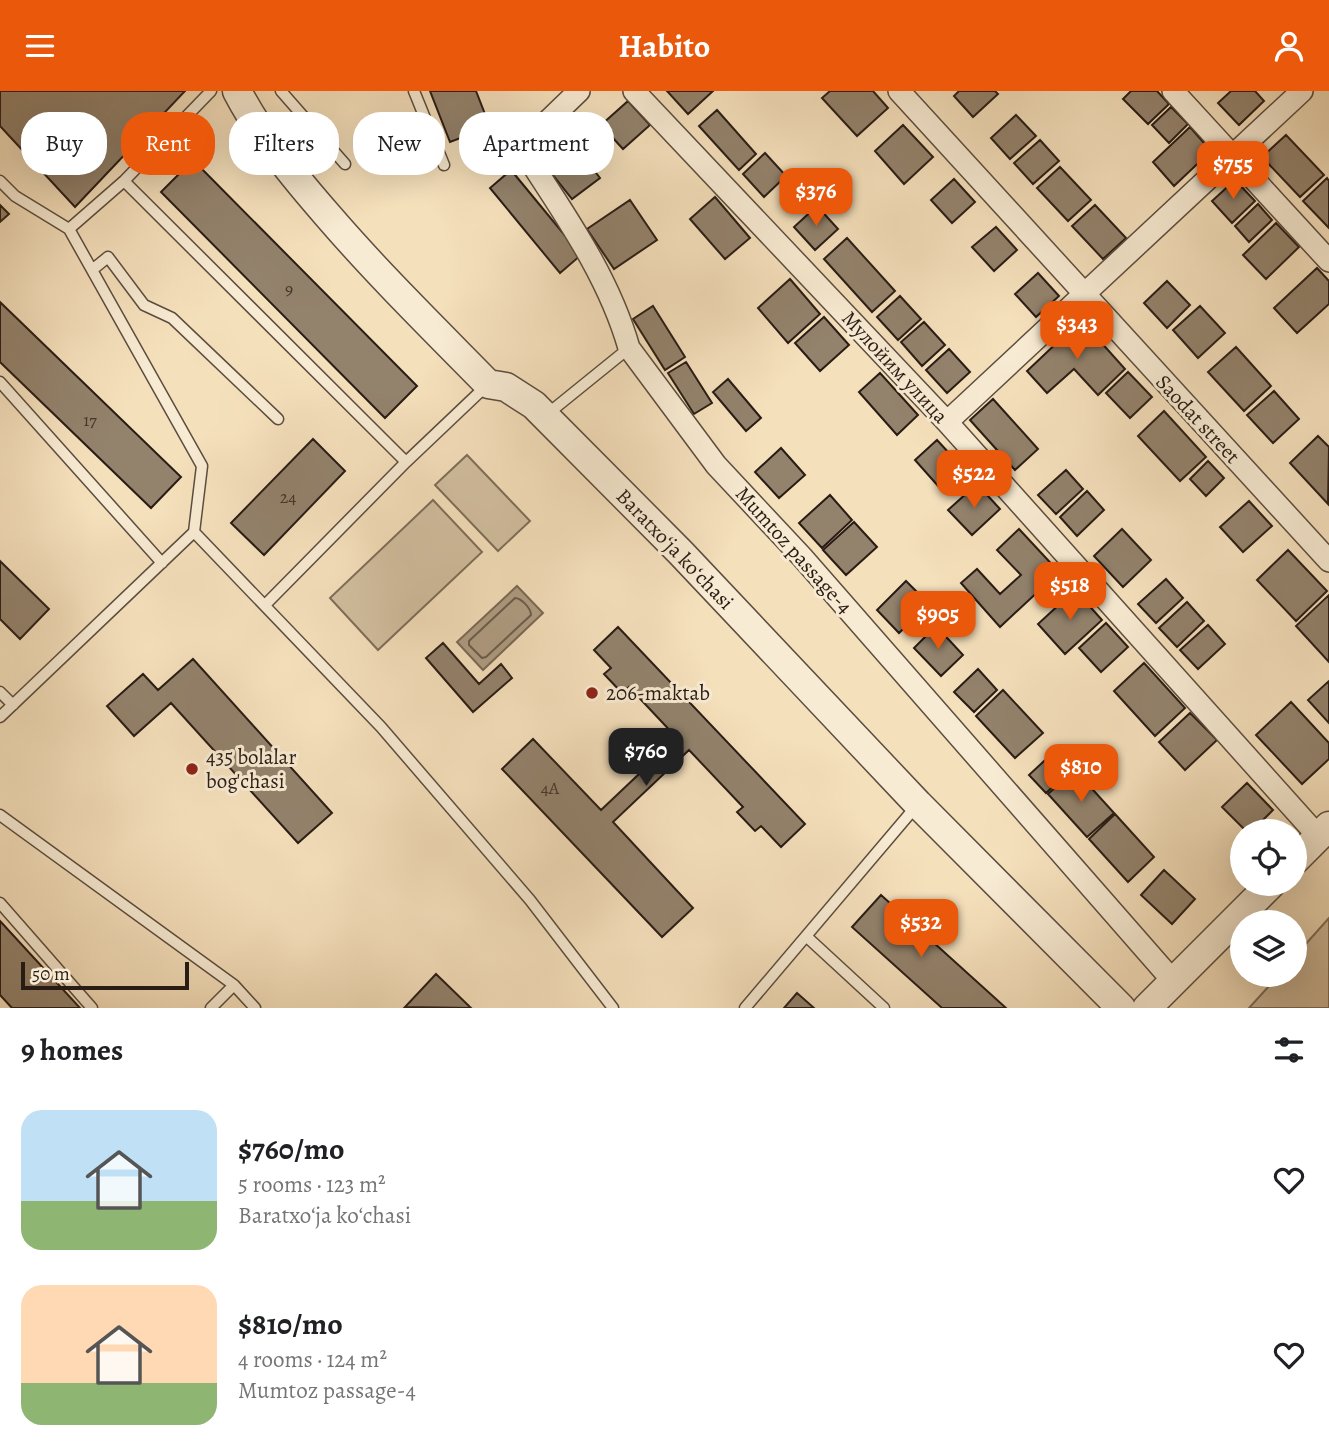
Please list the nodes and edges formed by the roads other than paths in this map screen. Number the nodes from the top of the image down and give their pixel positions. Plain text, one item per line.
1 (211, 91) edge
2 (281, 91) edge
3 (414, 91) edge
4 (579, 91) edge
5 (634, 91) edge
6 (899, 91) edge
7 (1173, 91) edge
8 (1301, 91) edge
9 (244, 97) edge
10 (423, 112) edge
11 (1233, 155) junction
12 (345, 164) dead end
13 (0, 181) edge
14 (124, 181) junction
15 (69, 229) junction
16 (1329, 261) edge
17 (92, 270) junction
18 (1084, 296) junction
19 (629, 348) junction
20 (0, 382) edge
21 (488, 384) junction
22 (545, 416) junction
23 (278, 419) dead end
24 (947, 422) junction
25 (406, 462) junction
26 (194, 532) junction
27 (1329, 561) edge
28 (162, 563) junction
29 (265, 604) junction
30 (0, 692) edge
31 (13, 705) junction
32 (0, 717) edge
33 (918, 804) junction
34 (0, 815) edge
35 (1324, 831) edge
36 (1307, 848) edge
37 (1259, 896) edge
38 (0, 903) edge
39 (807, 937) junction
40 (1173, 981) junction
41 (234, 985) junction
42 (92, 1008) edge
43 (211, 1008) edge
44 (255, 1008) edge
45 (613, 1008) edge
46 (745, 1008) edge
47 (884, 1008) edge
48 (1121, 1008) edge
49 (1147, 1008) edge

1 - 14 lane
2 - 12 lane
3 - 10 lane
4 - 19 street, Mumtoz passage-4
5 - 24 street, Мулойим улица
6 - 18 street, Saodat street
7 - 11 street
8 - 11 street
9 - 21 street, Baratxoʻja koʻchasi
11 - 16 street
11 - 18 street
13 - 15 lane
14 - 15 lane
14 - 25 lane
15 - 17 lane
17 - 23 lane
17 - 26 lane
18 - 24 street
18 - 27 street, Saodat street
19 - 22 lane
19 - 40 street, Mumtoz passage-4
20 - 28 lane
21 - 22 street, Baratxoʻja koʻchasi
21 - 25 lane
22 - 33 street, Baratxoʻja koʻchasi
24 - 35 street, Мулойим улица
25 - 29 lane
26 - 28 lane
26 - 29 lane
28 - 31 lane
29 - 45 lane
30 - 31 lane
31 - 32 lane
33 - 39 lane
33 - 48 street, Baratxoʻja koʻchasi
34 - 41 lane
35 - 36 street
37 - 40 street
38 - 42 lane
39 - 46 lane
39 - 47 lane
40 - 49 street
41 - 43 lane
41 - 44 lane

